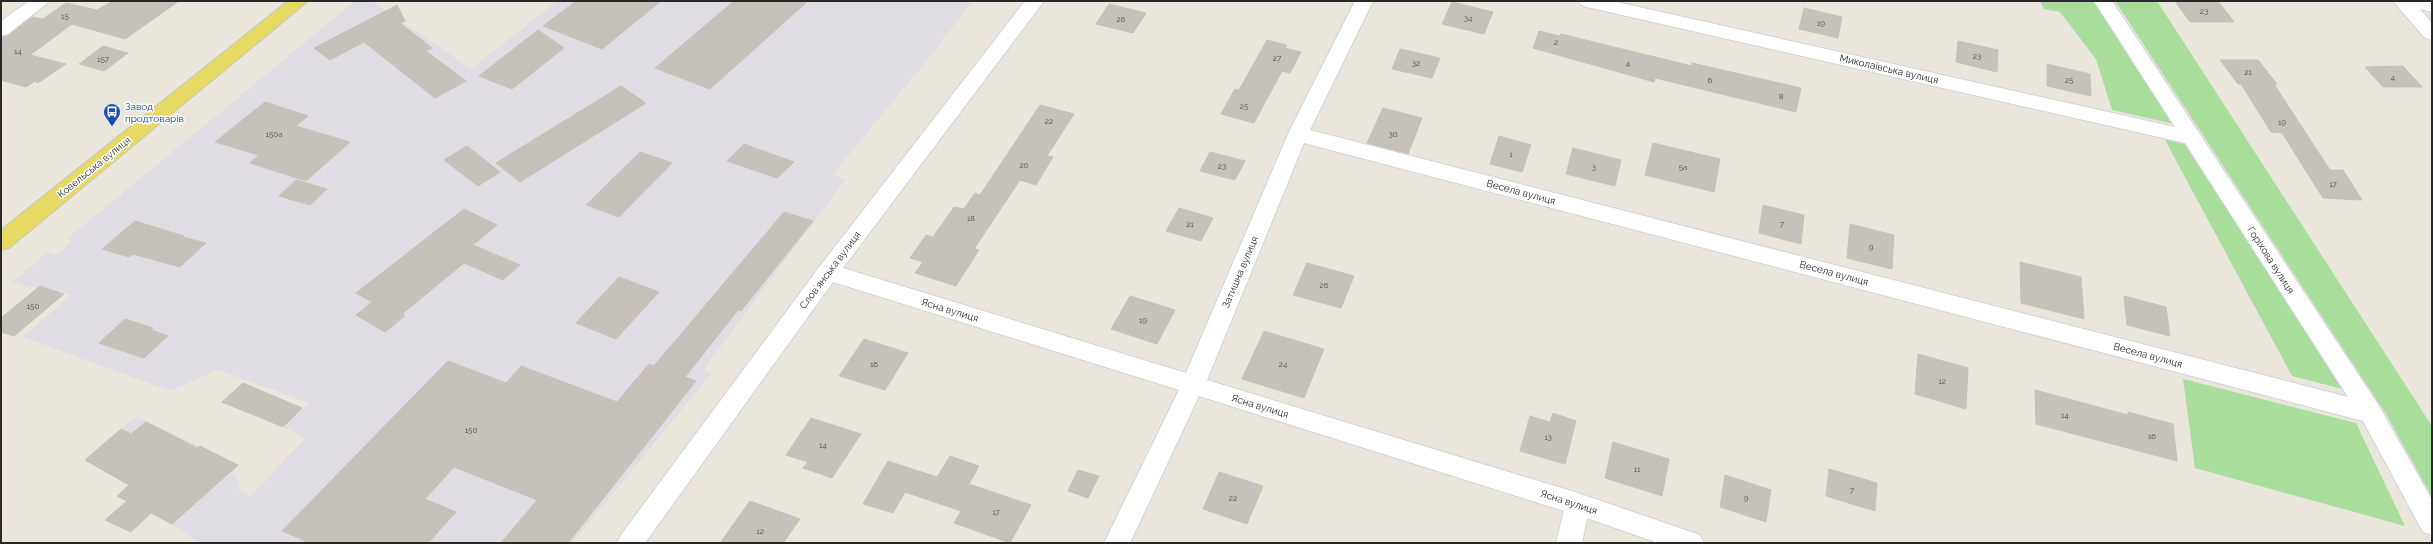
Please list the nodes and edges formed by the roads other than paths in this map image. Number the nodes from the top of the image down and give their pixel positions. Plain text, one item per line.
1 (41, 1) edge
2 (299, 1) edge
3 (1035, 1) edge
4 (1364, 1) edge
5 (1587, 1) edge
6 (2103, 1) edge
7 (2404, 1) edge
8 (2432, 6) edge
9 (1, 30) edge
10 (2432, 34) edge
11 (1298, 134) junction
12 (2192, 138) junction
13 (1, 242) edge
14 (828, 272) junction
15 (1193, 385) junction
16 (2371, 413) junction
17 (1578, 504) junction
18 (2432, 524) edge
19 (630, 543) edge
20 (1117, 543) edge
21 (1569, 543) edge
22 (1691, 543) edge

1 - 9 street
2 - 13 main road, Ковельська вулиця
3 - 14 street, Словʼянська вулиця
4 - 11 street, Затишна вулиця
5 - 12 street, Миколаївська вулиця
6 - 12 street, Горіхова вулиця
7 - 8 street
7 - 10 street
11 - 15 street, Затишна вулиця
11 - 16 street, Весела вулиця
12 - 16 street, Горіхова вулиця
14 - 15 street, Ясна вулиця
14 - 19 street, Словʼянська вулиця
15 - 17 street, Ясна вулиця
15 - 20 street, Затишна вулиця
16 - 18 street, Горіхова вулиця
17 - 21 street
17 - 22 street, Ясна вулиця

